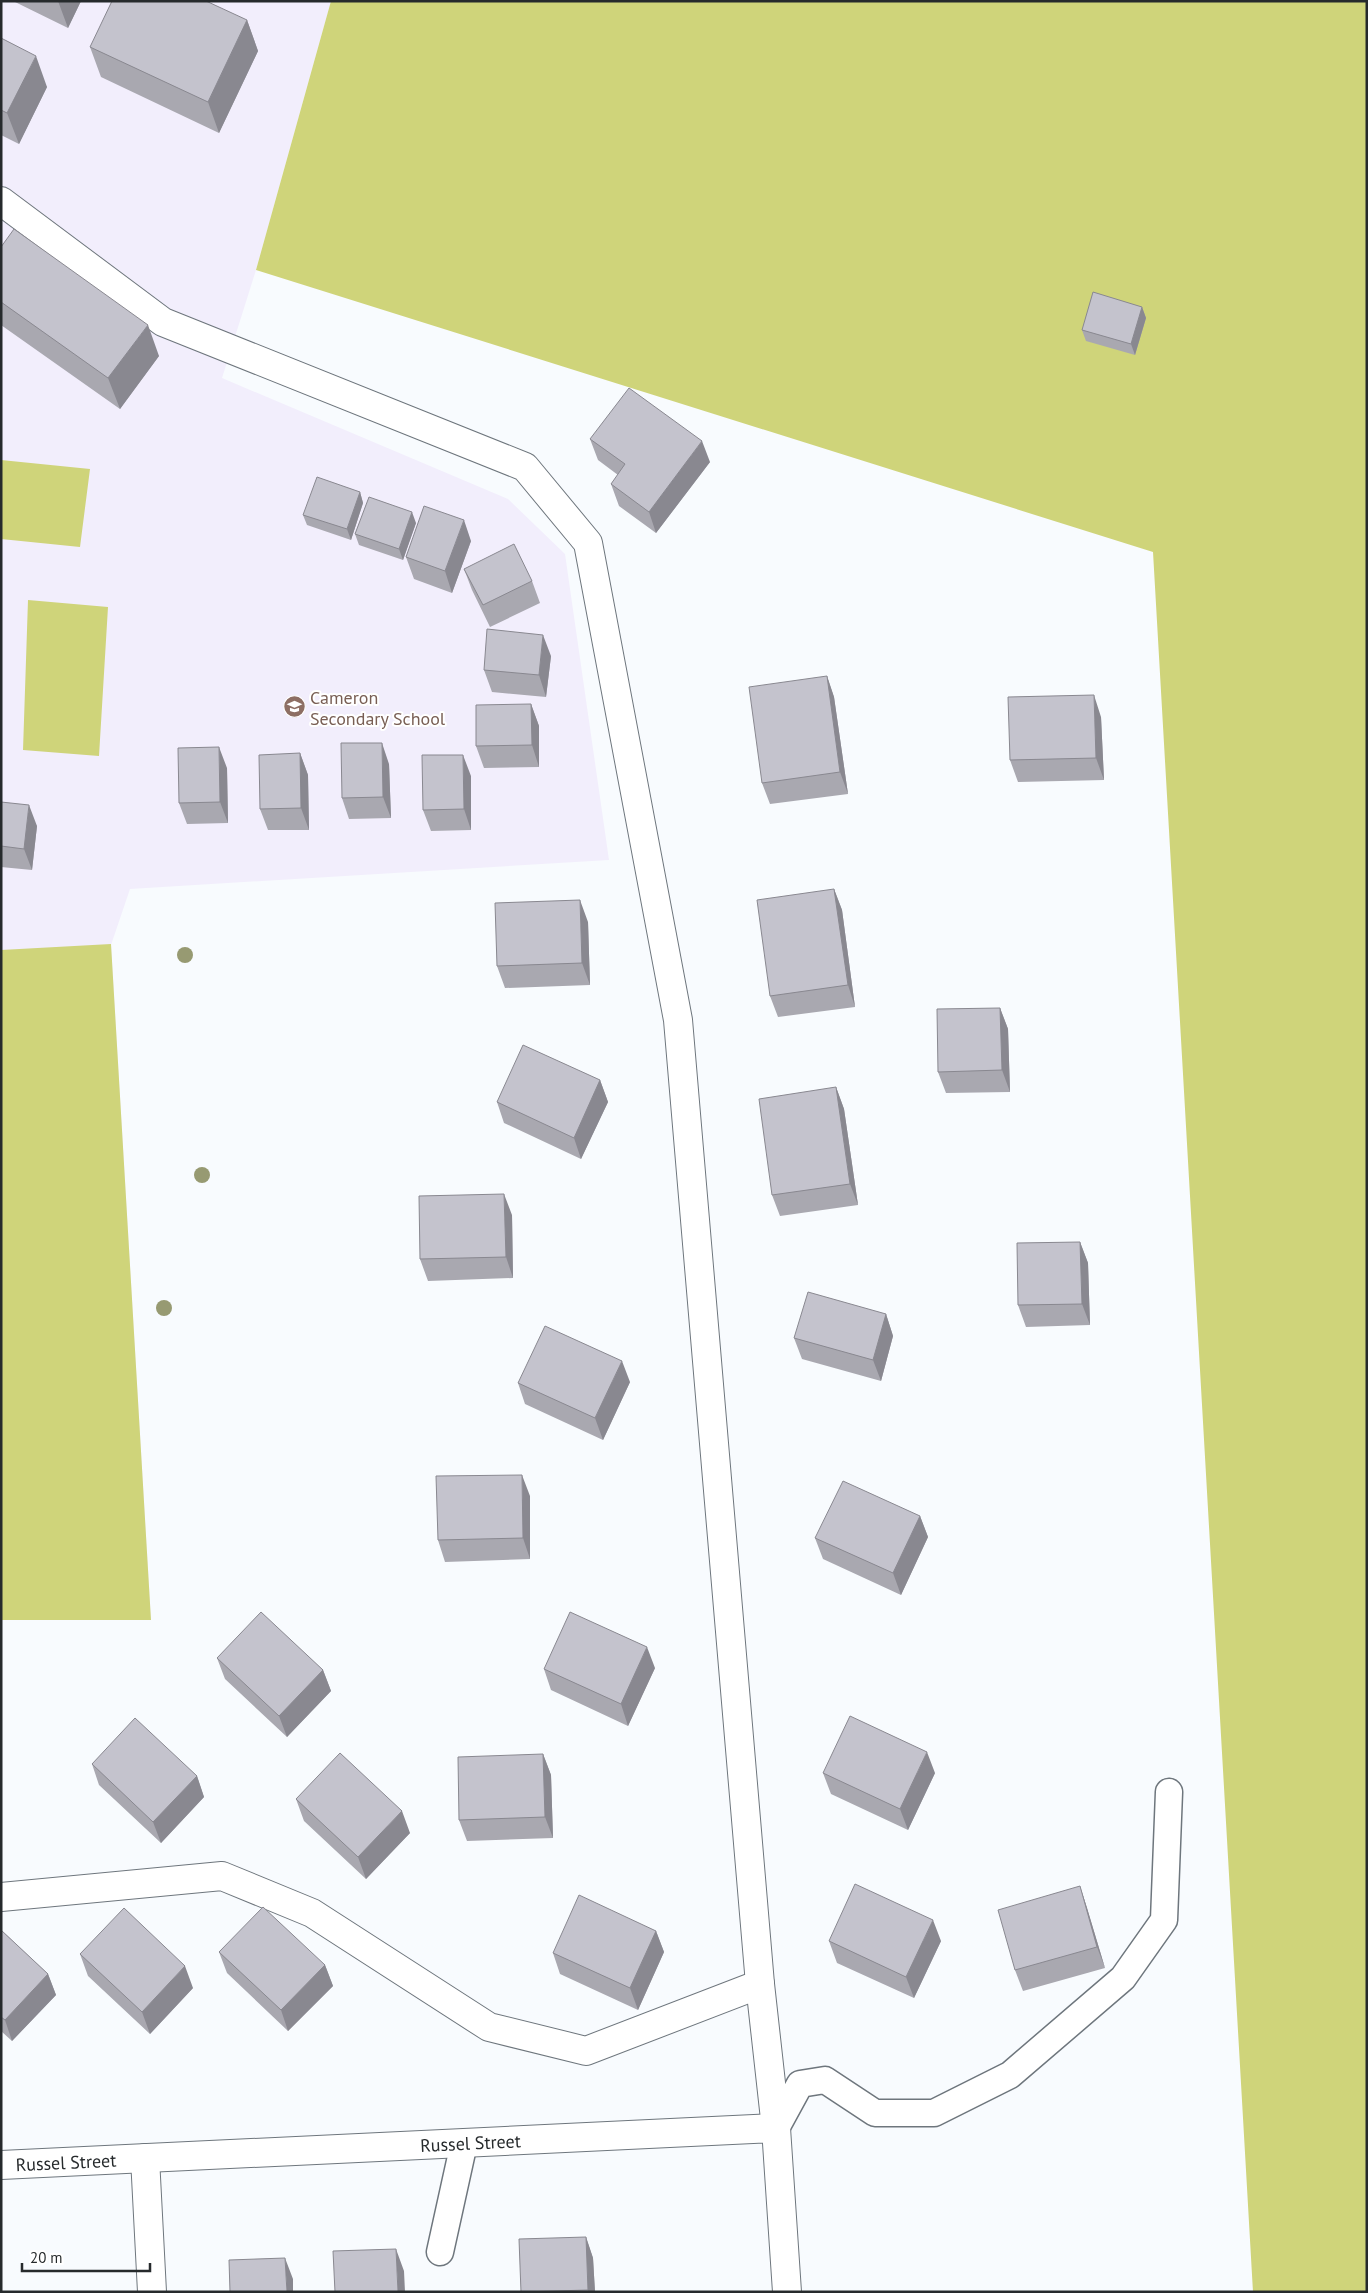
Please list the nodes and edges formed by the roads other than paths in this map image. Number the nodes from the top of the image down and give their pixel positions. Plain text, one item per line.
1 (1, 201) edge
2 (1169, 1792) dead end
3 (1, 1897) edge
4 (760, 1984) junction
5 (776, 2128) junction
6 (464, 2143) junction
7 (145, 2158) junction
8 (1, 2165) edge
9 (440, 2252) dead end
10 (152, 2292) edge
11 (787, 2292) edge

1 - 4 street
2 - 5 lane
3 - 4 street
4 - 5 street
5 - 6 street, Russel Street
5 - 11 street
6 - 7 street, Russel Street
6 - 9 lane
7 - 8 street, Russel Street
7 - 10 street

